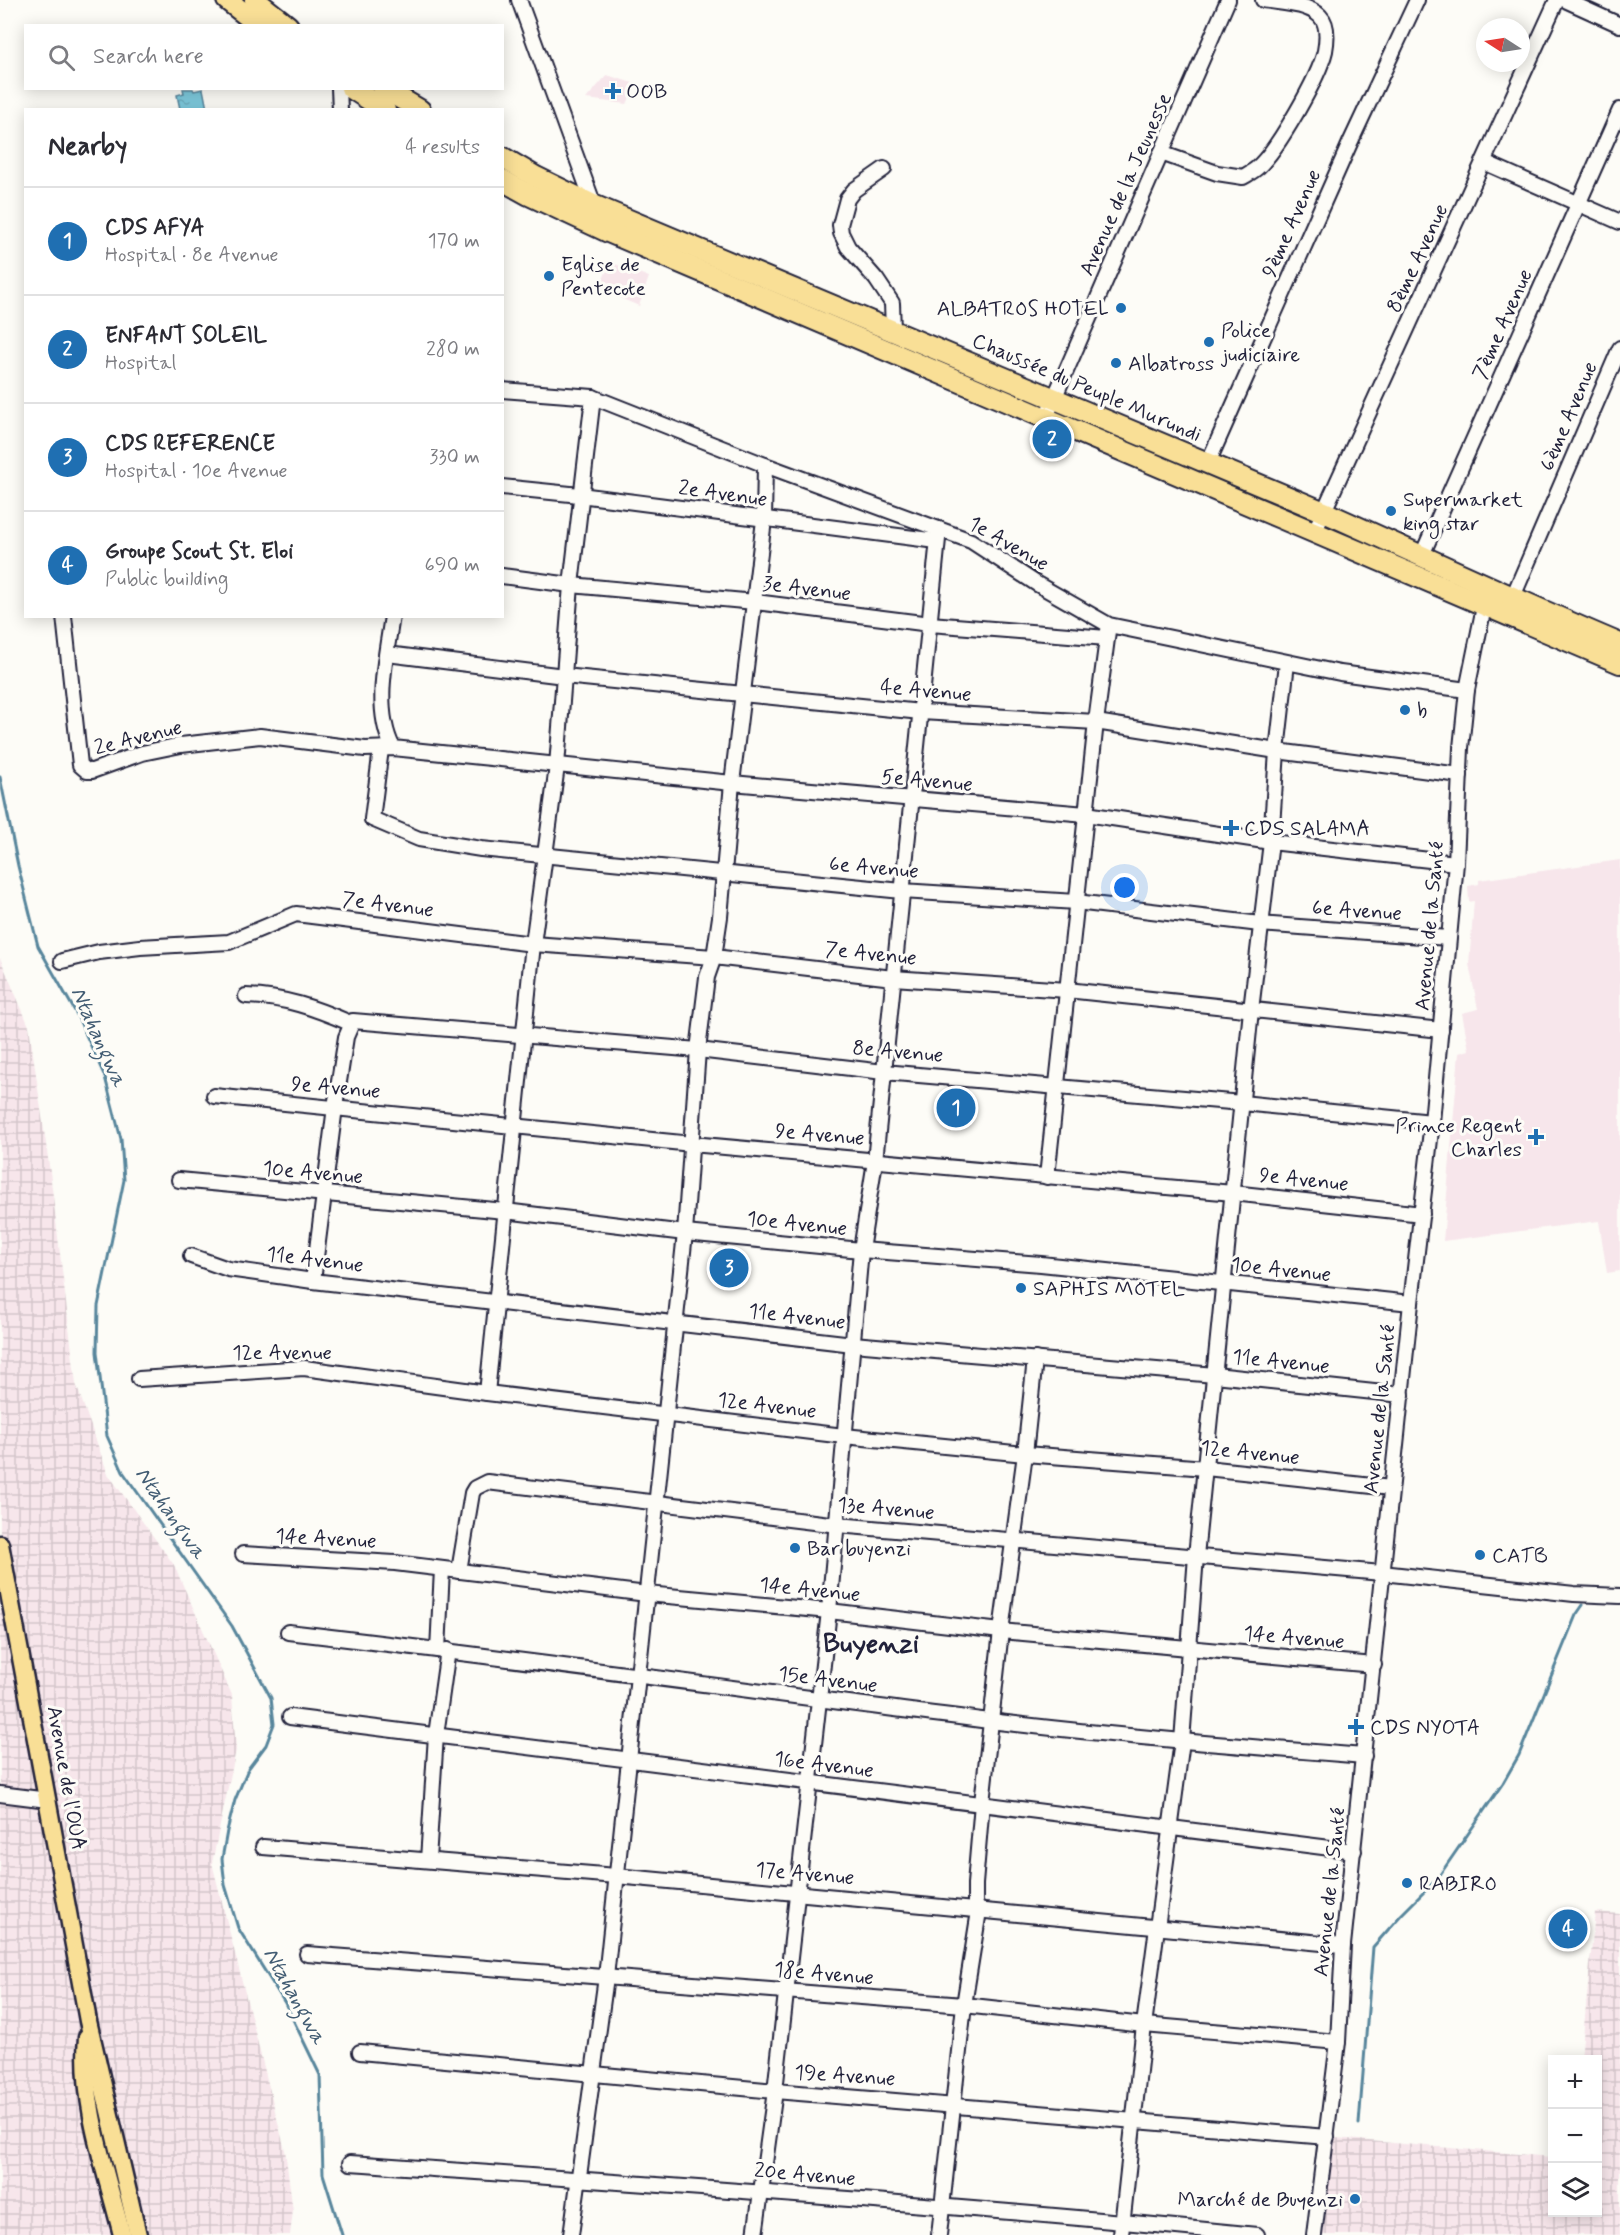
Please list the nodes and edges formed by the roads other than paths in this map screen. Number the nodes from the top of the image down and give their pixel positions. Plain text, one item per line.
1 (227, 0) edge
2 (255, 0) edge
3 (519, 0) edge
4 (1228, 0) edge
5 (1263, 0) edge
6 (1417, 0) edge
7 (1557, 0) edge
8 (1565, 0) edge
9 (257, 24) edge
10 (285, 24) edge
11 (1620, 25) edge
12 (339, 90) edge
13 (354, 90) edge
14 (386, 90) edge
15 (340, 108) edge
16 (382, 108) edge
17 (417, 108) edge
18 (1620, 110) edge
19 (1161, 153) junction
20 (504, 159) edge
21 (1484, 162) junction
22 (884, 170) dead end
23 (504, 181) edge
24 (1580, 204) junction
25 (593, 205) junction
26 (1620, 222) edge
27 (606, 231) junction
28 (893, 330) junction
29 (1620, 348) edge
30 (504, 390) edge
31 (593, 397) junction
32 (1054, 398) junction
33 (1046, 417) junction
34 (765, 465) junction
35 (1207, 465) junction
36 (504, 487) edge
37 (580, 495) junction
38 (1324, 513) junction
39 (764, 520) junction
40 (1314, 533) junction
41 (938, 535) junction
42 (1422, 555) junction
43 (504, 576) edge
44 (571, 585) junction
45 (1486, 596) junction
46 (1512, 598) junction
47 (755, 602) junction
48 (64, 618) edge
49 (392, 618) edge
50 (930, 624) junction
51 (1108, 632) junction
52 (1620, 644) edge
53 (387, 654) junction
54 (1287, 663) junction
55 (1620, 663) edge
56 (564, 676) junction
57 (1467, 690) junction
58 (744, 693) junction
59 (921, 712) junction
60 (1096, 722) junction
61 (387, 749) junction
62 (1278, 752) junction
63 (557, 766) junction
64 (1460, 775) junction
65 (732, 783) junction
66 (913, 800) junction
67 (1086, 814) junction
68 (1271, 842) junction
69 (544, 856) junction
70 (1456, 864) junction
71 (725, 874) junction
72 (902, 891) junction
73 (1076, 902) junction
74 (1260, 924) junction
75 (1448, 938) junction
76 (533, 944) junction
77 (714, 957) junction
78 (62, 961) dead end
79 (893, 978) junction
80 (1067, 990) junction
81 (246, 996) dead end
82 (1251, 1010) junction
83 (355, 1021) junction
84 (1442, 1030) junction
85 (523, 1034) junction
86 (698, 1050) junction
87 (884, 1072) junction
88 (1057, 1086) junction
89 (213, 1096) dead end
90 (1242, 1102) junction
91 (335, 1107) junction
92 (1432, 1122) junction
93 (515, 1125) junction
94 (692, 1144) junction
95 (875, 1161) junction
96 (1047, 1177) junction
97 (179, 1180) dead end
98 (1233, 1193) junction
99 (323, 1194) junction
100 (505, 1211) junction
101 (1422, 1214) junction
102 (685, 1233) junction
103 (861, 1250) junction
104 (191, 1256) dead end
105 (313, 1281) junction
106 (1224, 1284) junction
107 (498, 1301) junction
108 (1411, 1304) junction
109 (675, 1323) junction
110 (853, 1344) junction
111 (1035, 1359) junction
112 (1215, 1375) junction
113 (139, 1379) dead end
114 (487, 1393) junction
115 (1402, 1395) junction
116 (665, 1413) junction
117 (844, 1436) junction
118 (1025, 1454) junction
119 (1206, 1468) junction
120 (1391, 1488) junction
121 (657, 1504) junction
122 (838, 1525) junction
123 (1014, 1540) junction
124 (0, 1544) edge
125 (315, 1548) dead end
126 (243, 1554) dead end
127 (1196, 1556) junction
128 (460, 1566) junction
129 (442, 1569) junction
130 (1382, 1573) junction
131 (647, 1594) junction
132 (1620, 1596) edge
133 (829, 1611) junction
134 (1001, 1631) junction
135 (288, 1632) dead end
136 (1190, 1649) junction
137 (443, 1650) junction
138 (1374, 1665) junction
139 (638, 1675) junction
140 (819, 1699) junction
141 (290, 1717) dead end
142 (992, 1721) junction
143 (436, 1736) junction
144 (1182, 1741) junction
145 (1364, 1756) junction
146 (628, 1760) junction
147 (809, 1783) junction
148 (0, 1794) edge
149 (48, 1800) junction
150 (982, 1803) junction
151 (1171, 1827) junction
152 (263, 1847) dead end
153 (1354, 1851) junction
154 (428, 1860) junction
155 (616, 1876) junction
156 (796, 1893) junction
157 (979, 1911) junction
158 (1159, 1928) junction
159 (1343, 1945) junction
160 (307, 1954) dead end
161 (606, 1977) junction
162 (786, 1991) junction
163 (964, 2005) junction
164 (1144, 2025) junction
165 (1338, 2042) junction
166 (360, 2052) dead end
167 (592, 2075) junction
168 (775, 2091) junction
169 (955, 2105) junction
170 (1133, 2122) junction
171 (105, 2136) junction
172 (1327, 2137) junction
173 (350, 2163) dead end
174 (578, 2179) junction
175 (761, 2191) junction
176 (942, 2206) junction
177 (1121, 2228) edge
178 (123, 2235) edge
179 (138, 2235) edge
180 (571, 2235) edge
181 (755, 2235) edge
182 (939, 2235) edge
183 (1257, 2235) edge
184 (1314, 2235) edge

1 - 9 highway
2 - 10 highway
3 - 25 street
4 - 19 street, Avenue de la Jeunesse
5 - 19 street
6 - 35 street, 9ème Avenue
7 - 21 street, 8ème Avenue
8 - 11 street
12 - 15 street
13 - 16 highway
14 - 17 highway
18 - 24 street, 7ème Avenue
19 - 32 street, Avenue de la Jeunesse
20 - 25 highway, Chaussée du Peuple Murundi
21 - 24 street
21 - 38 street, 8ème Avenue
22 - 28 street
23 - 27 highway, Chaussée du Peuple Murundi
24 - 26 street
24 - 42 street, 7ème Avenue
25 - 27 street
25 - 28 highway, Chaussée du Peuple Murundi
27 - 33 highway, Chaussée du Peuple Murundi
28 - 32 highway, Chaussée du Peuple Murundi
29 - 46 street, 6ème Avenue
30 - 31 street, 1e Avenue
31 - 34 street, 1e Avenue
31 - 37 street
32 - 33 street, Avenue de la Jeunesse
32 - 35 highway, Chaussée du Peuple Murundi
33 - 40 highway, Chaussée du Peuple Murundi
34 - 39 street
34 - 41 street, 1e Avenue
35 - 38 highway, Chaussée du Peuple Murundi
36 - 37 street, 2e Avenue
37 - 39 street, 2e Avenue
37 - 44 street
38 - 40 street, 8ème Avenue
38 - 42 highway, Chaussée du Peuple Murundi
39 - 41 street, 2e Avenue
39 - 47 street
40 - 45 highway, Chaussée du Peuple Murundi
41 - 50 street
41 - 51 street, 1e Avenue
42 - 45 highway, Chaussée du Peuple Murundi
43 - 44 street, 3e Avenue
44 - 47 street, 3e Avenue
44 - 56 street
45 - 46 highway, Chaussée du Peuple Murundi
45 - 55 highway, Chaussée du Peuple Murundi
45 - 57 street, Avenue de la Santé
46 - 52 highway, Chaussée du Peuple Murundi
47 - 50 street, 3e Avenue
47 - 58 street
48 - 61 street, 2e Avenue
49 - 53 street
50 - 51 street, 3e Avenue
50 - 59 street
51 - 54 street, 1e Avenue
51 - 60 street
53 - 56 street, 4e Avenue
53 - 61 street
54 - 57 street, 1e Avenue
54 - 62 street
56 - 58 street, 4e Avenue
56 - 63 street
57 - 64 street, Avenue de la Santé
58 - 59 street, 4e Avenue
58 - 65 street
59 - 60 street, 4e Avenue
59 - 66 street
60 - 62 street, 4e Avenue
60 - 67 street
61 - 63 street, 5e Avenue
61 - 69 street, 6e Avenue
62 - 64 street, 4e Avenue
62 - 68 street
63 - 65 street, 5e Avenue
63 - 69 street
64 - 70 street, Avenue de la Santé
65 - 66 street, 5e Avenue
65 - 71 street
66 - 67 street, 5e Avenue
66 - 72 street
67 - 68 street, 5e Avenue
67 - 73 street
68 - 70 street, 5e Avenue
68 - 74 street
69 - 71 street, 6e Avenue
69 - 76 street
70 - 75 street, Avenue de la Santé
71 - 72 street, 6e Avenue
71 - 77 street
72 - 73 street, 6e Avenue
72 - 79 street
73 - 74 street, 6e Avenue
73 - 80 street
74 - 75 street, 6e Avenue
74 - 82 street
75 - 84 street, Avenue de la Santé
76 - 77 street, 7e Avenue
76 - 78 street, 7e Avenue
76 - 85 street
77 - 79 street, 7e Avenue
77 - 86 street
79 - 80 street, 7e Avenue
79 - 87 street
80 - 82 street, 7e Avenue
80 - 88 street
81 - 83 street, 8e Avenue
82 - 84 street, 7e Avenue
82 - 90 street
83 - 85 street, 8e Avenue
83 - 91 street
84 - 92 street, Avenue de la Santé
85 - 86 street, 8e Avenue
85 - 93 street
86 - 87 street, 8e Avenue
86 - 94 street
87 - 88 street, 8e Avenue
87 - 95 street
88 - 90 street, 8e Avenue
88 - 96 street
89 - 91 street, 9e Avenue
90 - 92 street, 8e Avenue
90 - 98 street
91 - 93 street, 9e Avenue
91 - 99 street
92 - 101 street, Avenue de la Santé
93 - 94 street, 9e Avenue
93 - 100 street
94 - 95 street, 9e Avenue
94 - 102 street
95 - 96 street, 9e Avenue
95 - 103 street
96 - 98 street, 9e Avenue
97 - 99 street, 10e Avenue
98 - 101 street, 9e Avenue
98 - 106 street
99 - 100 street, 10e Avenue
99 - 105 street
100 - 102 street, 10e Avenue
100 - 107 street
101 - 108 street, Avenue de la Santé
102 - 103 street, 10e Avenue
102 - 109 street
103 - 106 street, 10e Avenue
103 - 110 street
104 - 105 street, 11e Avenue
105 - 107 street, 11e Avenue
106 - 108 street, 10e Avenue
106 - 112 street
107 - 109 street, 11e Avenue
107 - 114 street
108 - 115 street, Avenue de la Santé
109 - 110 street, 11e Avenue
109 - 116 street
110 - 111 street, 11e Avenue
110 - 117 street
111 - 112 street, 11e Avenue
111 - 118 street
112 - 115 street, 11e Avenue
112 - 119 street
113 - 114 street, 12e Avenue
114 - 116 street, 12e Avenue
115 - 120 street, Avenue de la Santé
116 - 117 street, 12e Avenue
116 - 121 street
117 - 118 street, 12e Avenue
117 - 122 street
118 - 119 street, 12e Avenue
118 - 123 street
119 - 120 street, 12e Avenue
119 - 127 street
120 - 130 street, Avenue de la Santé
121 - 122 street, 13e Avenue
121 - 128 street, 13e Avenue
121 - 131 street
122 - 123 street, 13e Avenue
122 - 133 street
123 - 127 street, 13e Avenue
123 - 134 street
124 - 149 main road, Avenue de l'OUA
125 - 128 street
126 - 129 street, 14e Avenue
127 - 130 street, 13e Avenue
127 - 136 street
128 - 129 street, 14e Avenue
128 - 131 street, 14e Avenue
129 - 137 street
130 - 132 street, 13e Avenue
130 - 138 street, Avenue de la Santé
131 - 133 street, 14e Avenue
131 - 139 street
133 - 134 street, 14e Avenue
133 - 140 street
134 - 136 street, 14e Avenue
134 - 142 street
135 - 137 street, 15e Avenue
136 - 138 street, 14e Avenue
136 - 144 street
137 - 139 street, 15e Avenue
137 - 143 street
138 - 145 street, Avenue de la Santé
139 - 140 street, 15e Avenue
139 - 146 street
140 - 142 street, 15e Avenue
140 - 147 street
141 - 143 street, 16e Avenue
142 - 144 street, 15e Avenue
142 - 150 street
143 - 146 street, 16e Avenue
143 - 154 street
144 - 145 street, 15e Avenue
144 - 151 street
145 - 153 street, Avenue de la Santé
146 - 147 street, 16e Avenue
146 - 155 street
147 - 150 street, 16e Avenue
147 - 156 street
148 - 149 street
149 - 171 main road, Avenue de l'OUA
150 - 151 street, 16e Avenue
150 - 157 street
151 - 153 street, 16e Avenue
151 - 158 street
152 - 154 street, 17e Avenue
153 - 159 street, Avenue de la Santé
154 - 155 street, 17e Avenue
155 - 156 street, 17e Avenue
155 - 161 street
156 - 157 street, 17e Avenue
156 - 162 street
157 - 158 street, 17e Avenue
157 - 163 street
158 - 159 street, 17e Avenue
158 - 164 street
159 - 165 street, Avenue de la Santé
160 - 161 street, 18e Avenue
161 - 162 street, 18e Avenue
161 - 167 street
162 - 163 street, 18e Avenue
162 - 168 street
163 - 164 street, 18e Avenue
163 - 169 street
164 - 165 street, 18e Avenue
164 - 170 street
165 - 172 street, Avenue de la Santé
166 - 167 street, 19e Avenue
167 - 168 street, 19e Avenue
167 - 174 street
168 - 169 street, 19e Avenue
168 - 175 street
169 - 170 street, 19e Avenue
169 - 176 street
170 - 172 street, 19e Avenue
170 - 177 street
171 - 178 main road, Avenue de l'OUA
171 - 179 main road, Avenue de l'OUA
172 - 184 street, Avenue de la Santé
173 - 174 street, 20e Avenue
174 - 175 street, 20e Avenue
174 - 180 street
175 - 176 street, 20e Avenue
175 - 181 street
176 - 177 street, 20e Avenue
176 - 182 street
177 - 183 street, 20e Avenue

